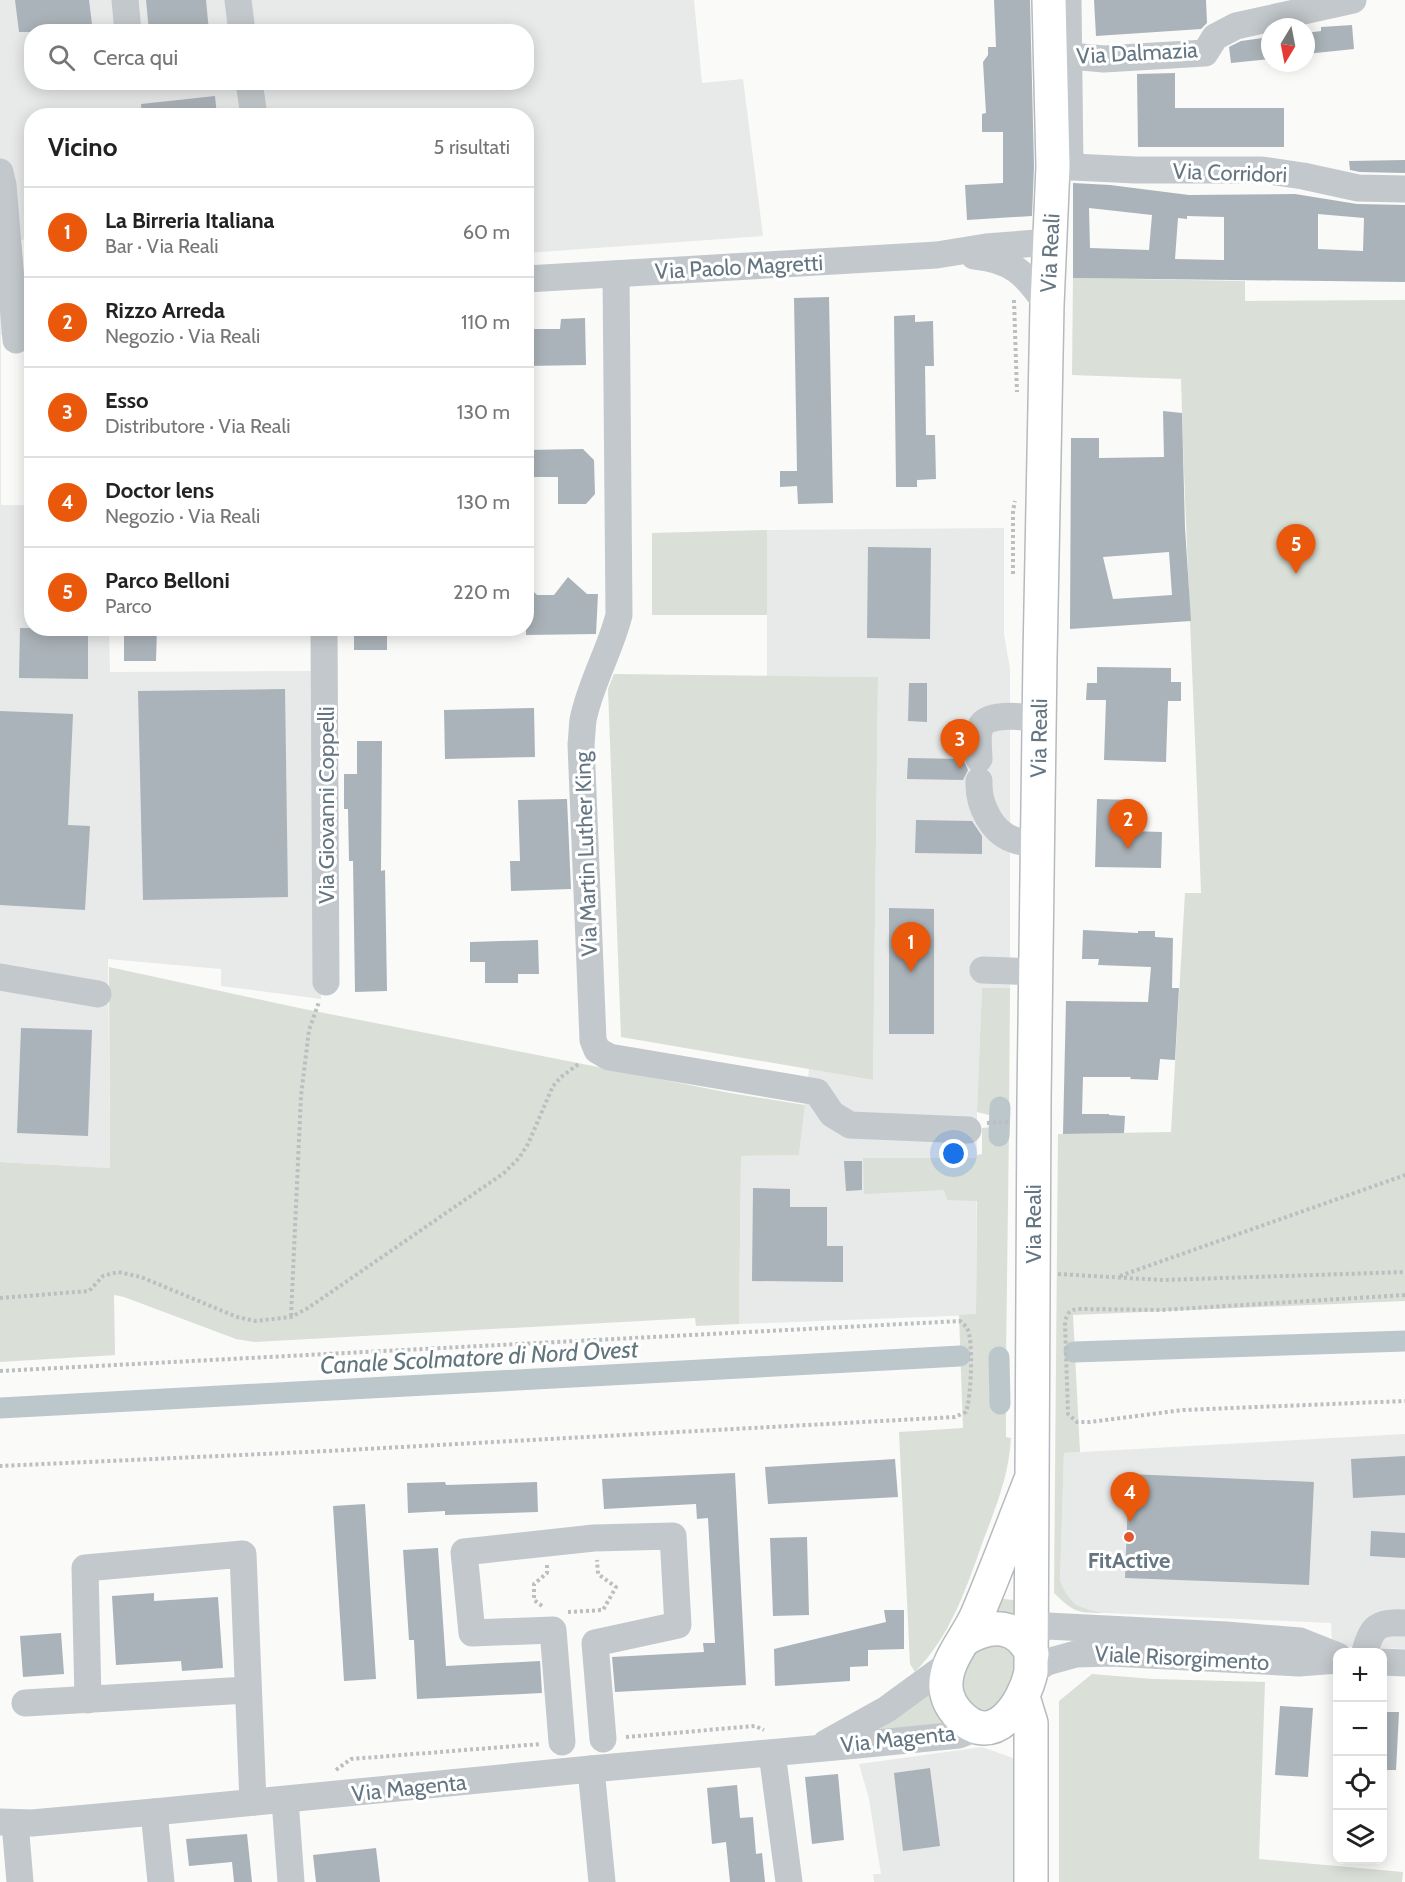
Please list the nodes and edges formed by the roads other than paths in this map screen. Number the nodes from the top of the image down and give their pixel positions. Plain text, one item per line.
1 (125, 0) edge
2 (238, 0) edge
3 (1049, 0) edge
4 (1068, 0) edge
5 (1353, 0) edge
6 (127, 24) edge
7 (241, 24) edge
8 (1061, 56) junction
9 (250, 90) edge
10 (253, 108) edge
11 (1062, 167) junction
12 (1, 181) edge
13 (1405, 189) edge
14 (1050, 242) junction
15 (952, 254) junction
16 (616, 274) junction
17 (534, 279) edge
18 (1047, 305) junction
19 (16, 340) edge
20 (324, 636) edge
21 (1039, 717) junction
22 (1038, 842) junction
23 (983, 970) dead end
24 (1036, 972) junction
25 (0, 977) edge
26 (326, 982) road end
27 (98, 994) dead end
28 (968, 1130) dead end
29 (1032, 1477) junction
30 (1405, 1623) edge
31 (1029, 1645) junction
32 (1366, 1648) edge
33 (957, 1651) junction
34 (1333, 1656) edge
35 (1333, 1659) edge
36 (1387, 1662) edge
37 (1405, 1663) edge
38 (247, 1690) junction
39 (88, 1700) junction
40 (25, 1704) dead end
41 (987, 1726) junction
42 (603, 1738) road end
43 (562, 1742) road end
44 (772, 1743) junction
45 (817, 1748) junction
46 (1031, 1762) junction
47 (591, 1769) junction
48 (285, 1800) junction
49 (252, 1802) junction
50 (154, 1812) junction
51 (7, 1822) edge
52 (20, 1882) edge
53 (161, 1882) edge
54 (291, 1882) edge
55 (602, 1882) edge
56 (789, 1882) edge
57 (1031, 1882) edge

1 - 6 street
2 - 7 street
3 - 8 main road, Via Reali
4 - 8 street
5 - 8 street, Via Dalmazia
8 - 11 main road, Via Reali
9 - 10 street
11 - 13 street, Via Corridori
11 - 14 main road, Via Reali
12 - 19 street
14 - 15 street, Via Paolo Magretti
14 - 18 main road, Via Reali
15 - 16 street, Via Paolo Magretti
15 - 18 street, Via Paolo Magretti
16 - 17 street, Via Paolo Magretti
16 - 28 street, Via Martin Luther King
18 - 21 main road, Via Reali
20 - 26 street, Via Giovanni Coppelli
21 - 22 main road, Via Reali
21 - 22 street
22 - 24 main road, Via Reali
23 - 24 street
24 - 29 main road, Via Reali
25 - 27 street
29 - 31 main road, Via Reali
29 - 33 main road, Via Reali
30 - 32 street
31 - 33 main road
31 - 34 street, Viale Risorgimento
31 - 35 street, Viale Risorgimento
31 - 41 main road
31 - 46 main road, Via Reali
33 - 41 main road
33 - 45 street, Via Magenta
36 - 37 street
38 - 39 street
38 - 39 street
38 - 49 street
39 - 40 street
41 - 45 street, Via Magenta
41 - 46 main road
42 - 43 street
44 - 45 street, Via Magenta
44 - 47 street, Via Magenta
44 - 56 street
46 - 57 main road, Via Reali
47 - 48 street, Via Magenta
47 - 55 street
48 - 49 street, Via Magenta
48 - 54 street
49 - 50 street, Via Magenta
50 - 51 street, Via Magenta
50 - 53 street
51 - 52 street

